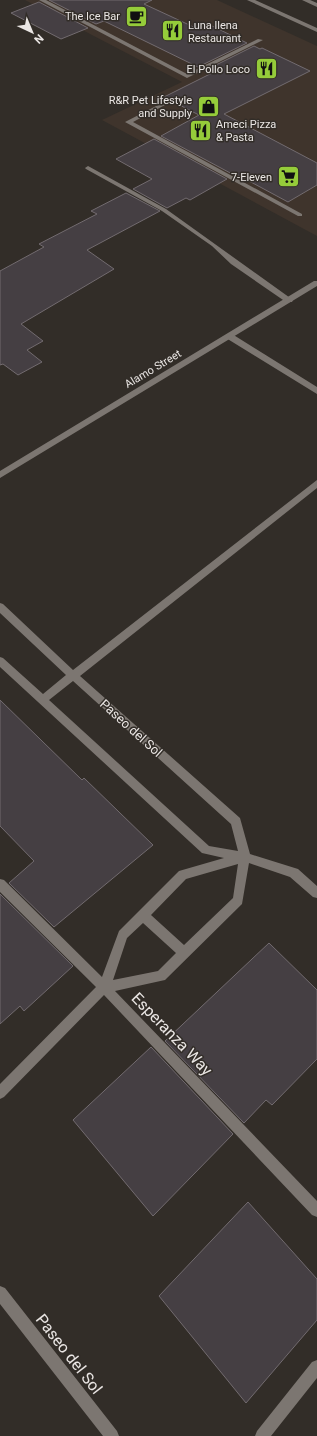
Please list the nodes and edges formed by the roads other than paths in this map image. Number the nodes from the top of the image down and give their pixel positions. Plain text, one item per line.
1 (42, 0) edge
2 (250, 0) edge
3 (305, 0) edge
4 (317, 5) edge
5 (317, 30) edge
6 (260, 40) dead end
7 (162, 105) dead end
8 (88, 168) dead end
9 (300, 215) dead end
10 (317, 283) edge
11 (289, 300) junction
12 (229, 336) junction
13 (317, 392) edge
14 (0, 475) edge
15 (317, 483) edge
16 (0, 607) edge
17 (0, 662) edge
18 (73, 676) junction
19 (42, 700) junction
20 (245, 857) junction
21 (0, 884) edge
22 (317, 893) edge
23 (143, 915) junction
24 (184, 953) junction
25 (104, 987) junction
26 (0, 1093) edge
27 (317, 1210) edge
28 (0, 1293) edge
29 (317, 1367) edge
30 (112, 1436) edge
31 (262, 1436) edge

1 - 6 main road
2 - 5 main road
3 - 4 main road
7 - 9 main road
8 - 11 main road
10 - 11 main road, Alamo Street
11 - 12 main road, Alamo Street
12 - 13 main road
12 - 14 main road, Alamo Street
15 - 18 main road
16 - 18 main road, Paseo del Sol
17 - 19 main road
18 - 19 main road
18 - 20 main road, Paseo del Sol
19 - 20 main road
20 - 22 main road
20 - 23 main road
20 - 24 main road, Paseo del Sol
21 - 25 main road, Esperanza Way
23 - 24 main road
23 - 25 main road
24 - 25 main road, Paseo del Sol
25 - 26 main road
25 - 27 main road, Esperanza Way
28 - 30 main road, Paseo del Sol
29 - 31 main road

